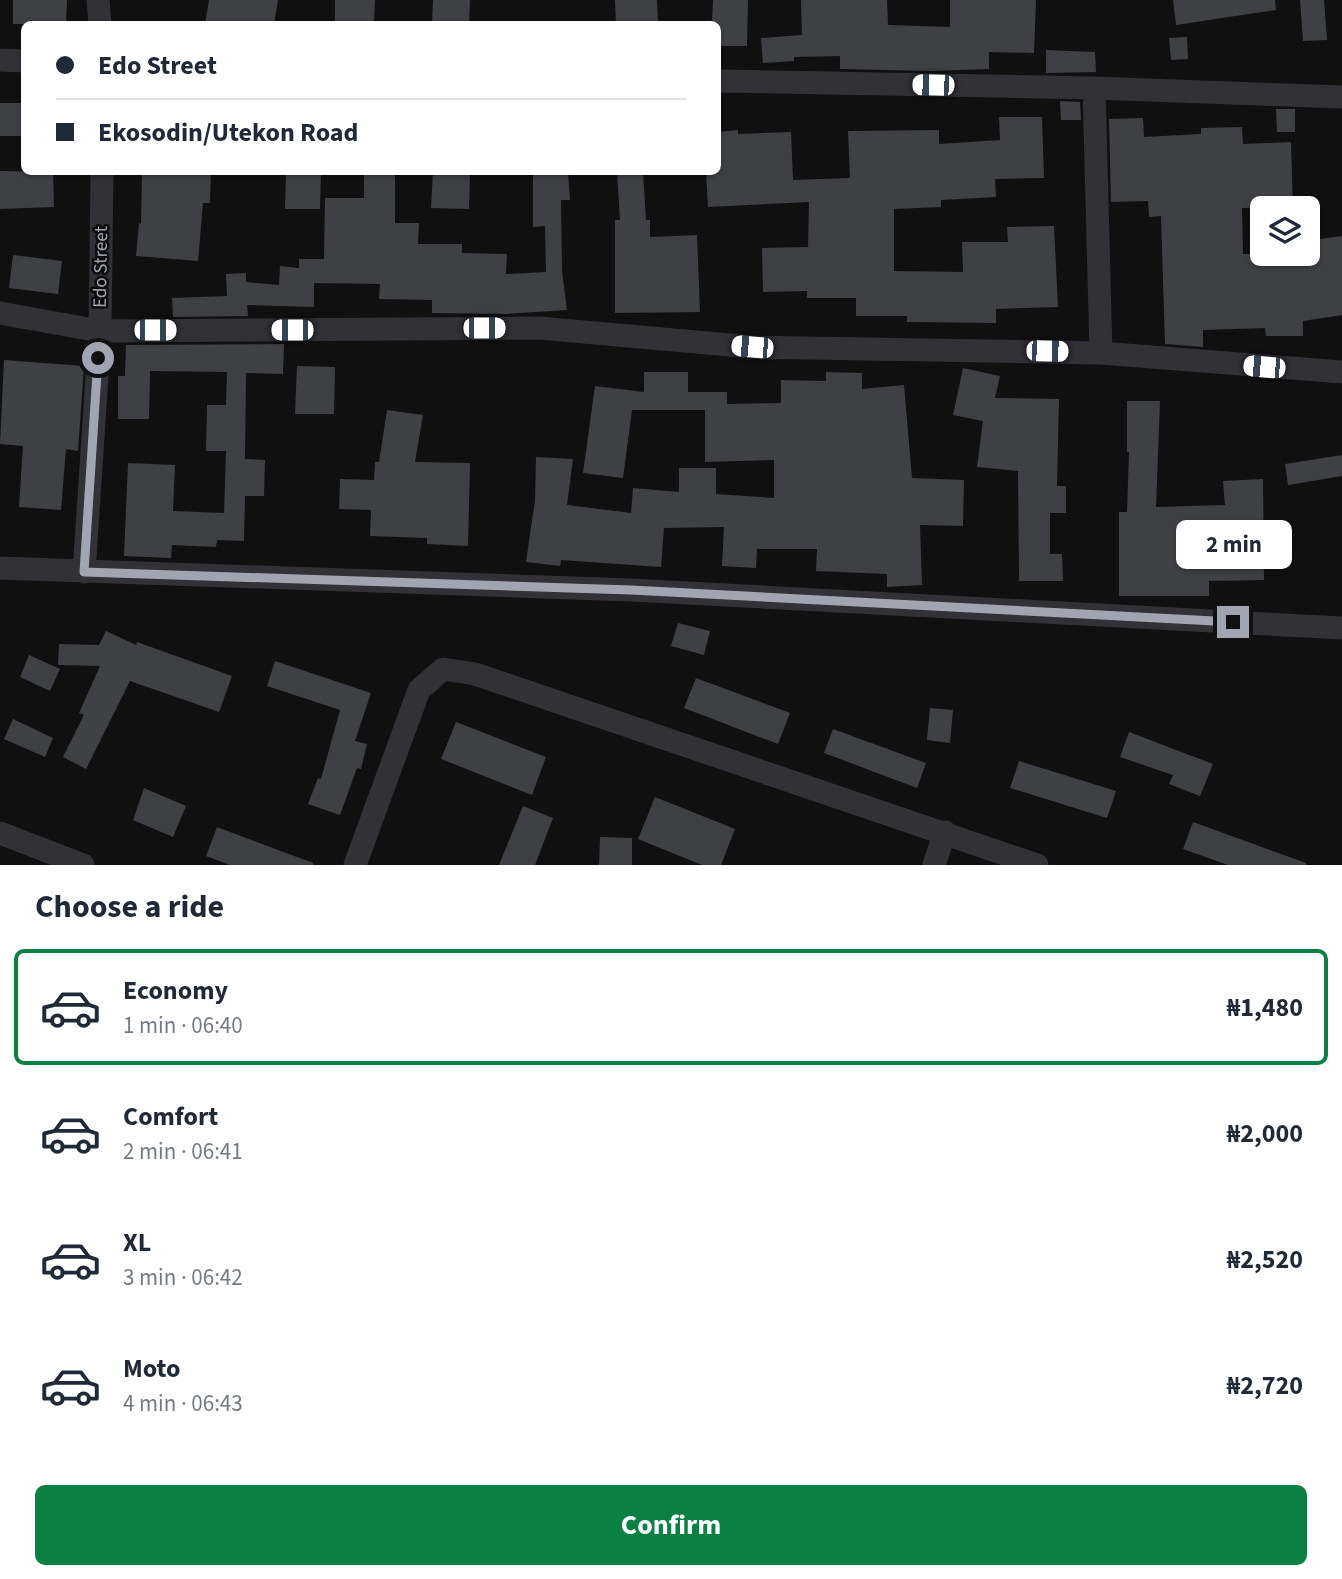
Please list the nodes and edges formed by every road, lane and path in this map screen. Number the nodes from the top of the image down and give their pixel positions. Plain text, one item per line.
1 (99, 0) edge
2 (100, 21) edge
3 (0, 60) edge
4 (21, 61) edge
5 (721, 81) edge
6 (1094, 88) junction
7 (1342, 97) edge
8 (102, 175) edge
9 (0, 313) edge
10 (100, 331) junction
11 (1101, 353) junction
12 (1342, 372) edge
13 (0, 569) edge
14 (84, 572) junction
15 (1342, 628) edge
16 (945, 832) junction
17 (0, 833) edge
18 (83, 865) edge
19 (355, 865) edge
20 (934, 865) edge
21 (1037, 865) edge

1 - 2 street
3 - 4 street
5 - 6 street
6 - 7 street
6 - 11 street
8 - 10 street, Edo Street
9 - 10 street
10 - 11 street
10 - 14 street, Edo Street
11 - 12 street
13 - 14 street
14 - 15 street
16 - 19 street
16 - 20 street
16 - 21 street
17 - 18 street

